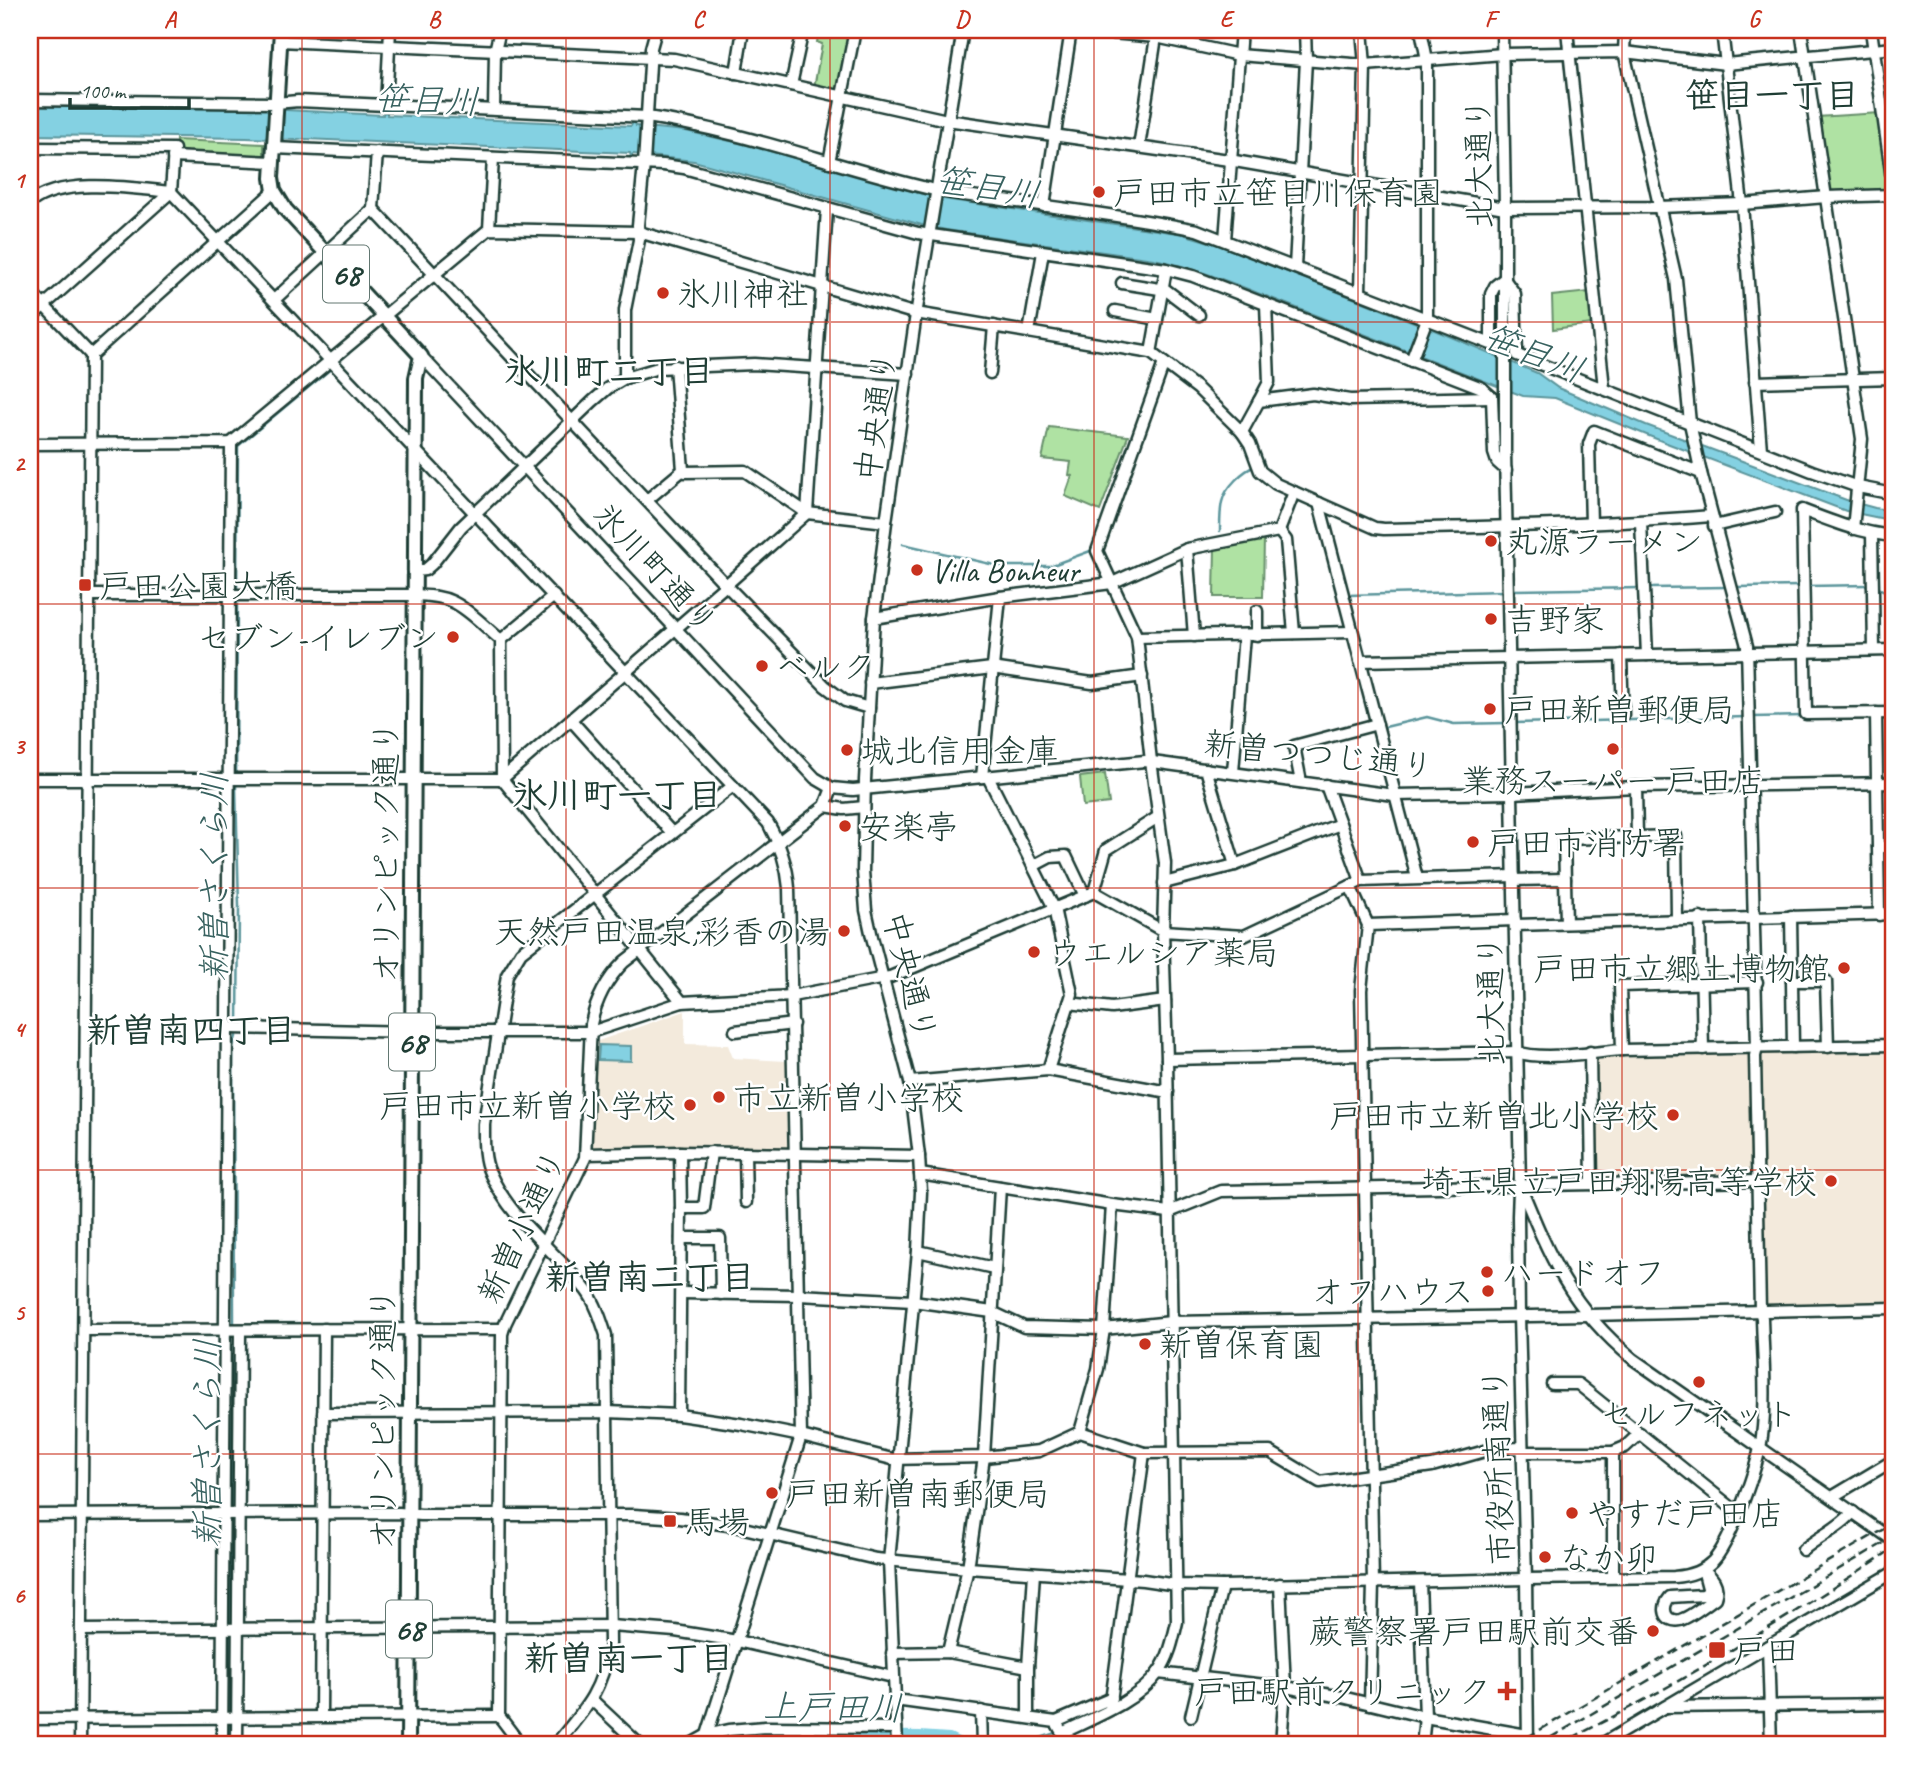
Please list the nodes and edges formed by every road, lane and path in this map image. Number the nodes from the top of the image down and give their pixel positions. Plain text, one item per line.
1 (390, 30) edge
2 (500, 30) edge
3 (656, 30) edge
4 (743, 30) edge
5 (803, 30) edge
6 (855, 30) edge
7 (963, 30) edge
8 (1071, 30) edge
9 (1078, 30) edge
10 (1241, 30) edge
11 (1305, 30) edge
12 (1362, 30) edge
13 (1422, 30) edge
14 (1502, 30) edge
15 (1567, 30) edge
16 (1625, 30) edge
17 (1722, 30) edge
18 (1801, 30) edge
19 (1871, 30) edge
20 (281, 36) edge
21 (1156, 37) junction
22 (388, 46) junction
23 (1894, 48) edge
24 (1874, 50) junction
25 (495, 51) junction
26 (1625, 52) junction
27 (1568, 53) junction
28 (1503, 54) junction
29 (1239, 55) junction
30 (1804, 56) junction
31 (650, 58) junction
32 (1306, 60) junction
33 (1427, 60) junction
34 (1726, 64) junction
35 (1365, 65) junction
36 (736, 73) junction
37 (791, 85) junction
38 (842, 97) junction
39 (30, 100) edge
40 (276, 104) junction
41 (386, 105) junction
42 (494, 109) junction
43 (647, 119) junction
44 (947, 120) junction
45 (1055, 134) junction
46 (274, 146) junction
47 (1139, 147) junction
48 (30, 148) edge
49 (377, 152) junction
50 (174, 153) junction
51 (493, 158) junction
52 (1231, 160) junction
53 (273, 162) junction
54 (644, 162) junction
55 (829, 162) junction
56 (1300, 172) junction
57 (1363, 183) junction
58 (274, 191) junction
59 (171, 192) junction
60 (937, 192) junction
61 (1894, 194) edge
62 (1428, 195) junction
63 (1826, 197) junction
64 (30, 204) edge
65 (1742, 204) junction
66 (1044, 206) junction
67 (1658, 207) junction
68 (1505, 208) junction
69 (1585, 208) junction
70 (373, 209) junction
71 (827, 209) junction
72 (489, 229) junction
73 (639, 232) junction
74 (929, 234) junction
75 (1225, 240) junction
76 (218, 242) junction
77 (1043, 252) junction
78 (326, 253) junction
79 (1294, 267) junction
80 (1166, 269) junction
81 (435, 276) junction
82 (1504, 279) junction
83 (1122, 282) dead end
84 (821, 285) junction
85 (1163, 289) junction
86 (30, 291) edge
87 (1360, 293) junction
88 (274, 300) junction
89 (1266, 304) junction
90 (43, 305) junction
91 (1115, 311) dead end
92 (917, 313) junction
93 (1199, 315) dead end
94 (386, 317) junction
95 (30, 318) edge
96 (1157, 319) junction
97 (1426, 320) junction
98 (994, 326) junction
99 (1029, 332) junction
100 (1152, 353) junction
101 (91, 355) junction
102 (421, 356) junction
103 (1411, 359) junction
104 (333, 363) junction
105 (1164, 363) junction
106 (675, 366) junction
107 (816, 369) junction
108 (990, 373) dead end
109 (908, 374) junction
110 (625, 378) junction
111 (1894, 378) edge
112 (1854, 379) junction
113 (1755, 382) junction
114 (1604, 388) junction
115 (1492, 397) junction
116 (1259, 401) junction
117 (572, 421) junction
118 (1691, 426) junction
119 (1242, 432) junction
120 (231, 443) junction
121 (30, 444) edge
122 (90, 444) junction
123 (415, 450) junction
124 (1761, 450) junction
125 (525, 466) junction
126 (683, 470) junction
127 (1506, 470) junction
128 (1700, 471) junction
129 (1857, 489) junction
130 (1294, 492) junction
131 (1894, 494) edge
132 (647, 500) junction
133 (1319, 503) junction
134 (1775, 512) dead end
135 (476, 513) junction
136 (807, 513) junction
137 (1713, 521) junction
138 (886, 522) junction
139 (1641, 522) junction
140 (1591, 524) junction
141 (1507, 527) junction
142 (1853, 527) junction
143 (1279, 531) junction
144 (1872, 534) junction
145 (1894, 536) edge
146 (1187, 549) junction
147 (415, 571) junction
148 (1112, 583) junction
149 (726, 586) junction
150 (90, 595) junction
151 (235, 595) junction
152 (414, 595) junction
153 (554, 596) junction
154 (1000, 597) junction
155 (1257, 611) dead end
156 (874, 618) junction
157 (675, 628) junction
158 (1352, 632) junction
159 (1294, 633) junction
160 (1244, 635) junction
161 (1257, 635) junction
162 (1194, 636) junction
163 (1138, 637) junction
164 (501, 640) junction
165 (1874, 650) junction
166 (1894, 650) edge
167 (1805, 651) junction
168 (1747, 652) junction
169 (1647, 654) junction
170 (1621, 655) junction
171 (1509, 658) junction
172 (1360, 661) junction
173 (992, 668) junction
174 (625, 672) junction
175 (1142, 676) junction
176 (870, 683) junction
177 (869, 708) junction
178 (1876, 713) junction
179 (1894, 713) edge
180 (1623, 715) dead end
181 (571, 720) junction
182 (1377, 724) junction
183 (1151, 761) junction
184 (1206, 769) junction
185 (1233, 772) junction
186 (985, 777) junction
187 (30, 779) edge
188 (88, 779) junction
189 (234, 779) junction
190 (502, 779) junction
191 (414, 780) junction
192 (1301, 782) junction
193 (1876, 783) junction
194 (1894, 783) edge
195 (1326, 785) junction
196 (1751, 785) junction
197 (733, 786) junction
198 (1636, 787) junction
199 (832, 788) junction
200 (865, 789) junction
201 (1512, 793) junction
202 (1394, 794) junction
203 (825, 806) junction
204 (864, 807) junction
205 (1158, 817) junction
206 (1340, 824) junction
207 (672, 833) junction
208 (1637, 837) junction
209 (779, 842) junction
210 (1878, 847) junction
211 (1894, 847) edge
212 (1235, 865) junction
213 (1033, 866) junction
214 (1417, 878) junction
215 (1514, 878) junction
216 (1565, 879) junction
217 (1361, 881) junction
218 (1164, 883) junction
219 (1350, 886) junction
220 (594, 894) junction
221 (1090, 894) junction
222 (1055, 908) junction
223 (1894, 914) edge
224 (1879, 915) junction
225 (1791, 916) junction
226 (1755, 917) junction
227 (1700, 918) junction
228 (1677, 919) junction
229 (1515, 922) junction
230 (1566, 923) junction
231 (1368, 925) junction
232 (1163, 931) junction
233 (640, 949) junction
234 (883, 978) junction
235 (1792, 981) junction
236 (1757, 982) junction
237 (1701, 984) junction
238 (792, 996) junction
239 (1165, 1001) junction
240 (682, 1002) junction
241 (1069, 1003) junction
242 (793, 1024) junction
243 (238, 1028) dead end
244 (735, 1031) dead end
245 (412, 1032) junction
246 (591, 1032) junction
247 (499, 1033) junction
248 (1894, 1045) edge
249 (1828, 1046) junction
250 (1793, 1047) junction
251 (1757, 1048) junction
252 (1703, 1049) junction
253 (1622, 1050) junction
254 (1517, 1052) junction
255 (1590, 1052) junction
256 (1362, 1055) junction
257 (1167, 1059) junction
258 (1048, 1070) junction
259 (909, 1082) junction
260 (1168, 1092) junction
261 (680, 1152) junction
262 (711, 1152) junction
263 (745, 1153) junction
264 (794, 1153) junction
265 (586, 1154) junction
266 (919, 1156) junction
267 (920, 1174) junction
268 (1758, 1181) junction
269 (1592, 1184) junction
270 (1520, 1185) junction
271 (1000, 1187) junction
272 (1365, 1188) junction
273 (746, 1202) dead end
274 (1111, 1205) junction
275 (681, 1208) junction
276 (1169, 1212) junction
277 (681, 1238) junction
278 (543, 1244) junction
279 (918, 1251) junction
280 (994, 1268) junction
281 (681, 1293) junction
282 (721, 1294) junction
283 (799, 1295) junction
284 (913, 1301) junction
285 (1894, 1308) edge
286 (992, 1311) junction
287 (1760, 1311) junction
288 (1588, 1315) junction
289 (1519, 1317) junction
290 (1368, 1319) junction
291 (1171, 1322) junction
292 (324, 1329) junction
293 (503, 1329) junction
294 (1104, 1329) junction
295 (84, 1330) junction
296 (233, 1330) junction
297 (411, 1330) junction
298 (1552, 1384) dead end
299 (502, 1412) junction
300 (608, 1412) junction
301 (323, 1413) junction
302 (410, 1413) junction
303 (680, 1415) junction
304 (1080, 1432) junction
305 (1640, 1433) junction
306 (801, 1436) junction
307 (1760, 1448) junction
308 (1522, 1450) junction
309 (1613, 1452) junction
310 (1144, 1453) junction
311 (1174, 1454) junction
312 (984, 1457) junction
313 (899, 1459) junction
314 (1894, 1460) edge
315 (1370, 1476) junction
316 (1832, 1497) junction
317 (1737, 1512) junction
318 (1853, 1512) junction
319 (231, 1514) junction
320 (322, 1514) junction
321 (410, 1514) junction
322 (30, 1515) edge
323 (82, 1515) junction
324 (500, 1515) junction
325 (609, 1515) junction
326 (771, 1534) junction
327 (1894, 1541) edge
328 (1803, 1550) dead end
329 (889, 1561) junction
330 (968, 1568) junction
331 (1703, 1569) junction
332 (1894, 1572) edge
333 (1034, 1573) junction
334 (1613, 1577) junction
335 (1526, 1578) junction
336 (1129, 1579) junction
337 (1420, 1582) junction
338 (1373, 1583) junction
339 (1280, 1584) junction
340 (1177, 1585) junction
341 (1222, 1586) junction
342 (611, 1626) junction
343 (409, 1627) junction
344 (499, 1627) junction
345 (322, 1628) junction
346 (230, 1629) junction
347 (81, 1630) junction
348 (737, 1642) junction
349 (1768, 1646) junction
350 (948, 1652) junction
351 (892, 1653) junction
352 (1028, 1667) junction
353 (1158, 1673) junction
354 (894, 1677) junction
355 (1200, 1678) junction
356 (1285, 1687) junction
357 (592, 1700) junction
358 (895, 1700) junction
359 (1111, 1703) junction
360 (1370, 1704) junction
361 (1894, 1704) edge
362 (1770, 1706) junction
363 (1664, 1707) junction
364 (981, 1711) junction
365 (408, 1716) junction
366 (499, 1716) junction
367 (1191, 1716) dead end
368 (229, 1717) junction
369 (321, 1717) junction
370 (1028, 1717) junction
371 (1426, 1717) junction
372 (80, 1718) junction
373 (30, 1719) edge
374 (1056, 1722) junction
375 (1062, 1734) junction
376 (707, 1735) junction
377 (896, 1738) edge
378 (1527, 1740) edge
379 (80, 1745) edge
380 (222, 1745) edge
381 (237, 1745) edge
382 (408, 1745) edge
383 (521, 1745) edge
384 (555, 1745) edge
385 (639, 1745) edge
386 (689, 1745) edge
387 (735, 1745) edge
388 (809, 1745) edge
389 (982, 1745) edge
390 (1069, 1745) edge
391 (1282, 1745) edge
392 (1422, 1745) edge
393 (1600, 1745) edge
394 (1771, 1745) edge

1 - 22 street
2 - 25 street
3 - 31 street
4 - 36 street
5 - 37 street
6 - 38 street
7 - 44 street
8 - 45 street
9 - 21 street
10 - 29 street
11 - 32 street
12 - 35 street
13 - 33 street
14 - 28 street, 北大通り
15 - 27 street
16 - 26 street
17 - 34 street
18 - 30 street
19 - 24 street
20 - 22 street
20 - 40 main road
21 - 29 street
21 - 47 street
22 - 25 street
22 - 41 street
23 - 24 street
24 - 30 street
24 - 61 street
25 - 31 street
25 - 42 street
26 - 27 street
26 - 34 street
26 - 67 street
27 - 28 street
27 - 69 street
28 - 33 street
28 - 68 street, 北大通り
29 - 32 street
29 - 52 street
30 - 34 street
30 - 63 street
31 - 36 street
31 - 43 street
32 - 35 street
32 - 56 street
33 - 35 street
33 - 62 street
34 - 65 street
35 - 57 street
36 - 37 street
37 - 38 street
38 - 44 street
38 - 55 street
39 - 40 street
40 - 41 street
40 - 46 main road
41 - 42 street
42 - 43 street
43 - 54 street
43 - 55 street
44 - 45 street
44 - 60 street
45 - 47 street
45 - 66 street
46 - 49 street
46 - 53 main road
47 - 52 street
48 - 50 street
49 - 51 street
49 - 70 street
50 - 53 street
50 - 59 street
51 - 54 street
51 - 72 street
52 - 56 street
52 - 75 street
53 - 58 main road
54 - 71 street
54 - 73 street
55 - 60 street
56 - 57 street
56 - 79 street
57 - 62 street
57 - 87 street
58 - 76 street
58 - 78 main road, 68
59 - 64 street
59 - 76 street
59 - 90 street
60 - 66 street
60 - 74 street, 中央通り
61 - 63 street
62 - 68 street
62 - 97 street
63 - 65 street
63 - 112 street
65 - 67 street
65 - 113 street
66 - 75 street
67 - 69 street
67 - 118 street
68 - 69 street
68 - 82 street, 北大通り
69 - 114 street
70 - 78 street
70 - 81 street
71 - 74 street
71 - 84 street
72 - 73 street
72 - 81 street
73 - 84 street
73 - 110 street
74 - 77 street
74 - 92 street, 中央通り
75 - 79 street
76 - 88 street
76 - 101 street
77 - 80 street
77 - 99 street
78 - 88 street
78 - 94 main road, 68
79 - 87 street
80 - 85 street
80 - 89 street
81 - 94 street
81 - 117 street
82 - 97 street
82 - 114 street
82 - 127 street, 北大通り
83 - 85 street
84 - 92 street
84 - 107 street
85 - 93 street
85 - 96 street
86 - 90 street
87 - 97 street
88 - 104 street
89 - 103 street
89 - 116 street
90 - 95 street
90 - 101 street
91 - 96 street
92 - 98 street
92 - 109 street, 中央通り
94 - 102 main road, 68
94 - 104 street
96 - 100 street
97 - 103 street
98 - 99 street
98 - 108 street
99 - 100 street
100 - 105 street
101 - 122 street
102 - 123 main road, オリンピック通り / 68
102 - 125 street, 氷川町通り
103 - 115 street
104 - 120 street
104 - 123 street
105 - 119 street
105 - 148 street
106 - 107 street
106 - 110 street
106 - 126 street
107 - 109 street
107 - 136 street
109 - 138 street, 中央通り
110 - 117 street
111 - 112 street
112 - 113 street
112 - 129 street
113 - 124 street
114 - 118 street
115 - 116 street
115 - 127 street
116 - 119 street
117 - 125 street
117 - 132 street
118 - 124 street
118 - 128 street
119 - 130 street
120 - 122 street
120 - 151 street
121 - 122 street
122 - 150 street
123 - 135 street
123 - 147 main road, オリンピック通り / 68
124 - 129 street
125 - 135 street
125 - 157 street, 氷川町通り
126 - 132 street
126 - 136 street
127 - 141 street, 北大通り
128 - 137 street
128 - 140 street
129 - 131 street
129 - 142 street
130 - 133 street
130 - 143 street
132 - 149 street
133 - 141 street
133 - 158 street
134 - 137 street
135 - 147 street
135 - 153 street
136 - 138 street
136 - 149 street
137 - 139 street
137 - 168 street
138 - 156 street, 中央通り
139 - 140 street
139 - 169 street
140 - 141 street
141 - 171 street, 北大通り
142 - 144 street
142 - 167 street
143 - 146 street
143 - 159 street
144 - 145 street
144 - 165 street
146 - 148 street
146 - 162 street
147 - 152 main road, オリンピック通り / 68
148 - 154 street
148 - 163 street
149 - 157 street
149 - 177 street
150 - 151 street
150 - 188 street
151 - 152 street
151 - 189 street
152 - 164 street
152 - 191 main road, オリンピック通り / 68
153 - 164 street
153 - 174 street
154 - 156 street
154 - 173 street
155 - 161 street
156 - 176 street, 中央通り
157 - 174 street
157 - 199 street, 氷川町通り
158 - 159 street
158 - 172 street
159 - 161 street
160 - 161 street
160 - 162 street
160 - 185 street
162 - 163 street
163 - 175 street
164 - 190 street
165 - 166 street
165 - 167 street
167 - 168 street
167 - 178 street
168 - 169 street
168 - 196 street
169 - 170 street
170 - 171 street
170 - 180 street
171 - 172 street
171 - 201 street, 北大通り
172 - 182 street
173 - 175 street
173 - 176 street
173 - 186 street
174 - 181 street
174 - 197 street
175 - 183 street
176 - 177 street, 中央通り
177 - 200 street, 中央通り
178 - 179 street
178 - 193 street
181 - 190 street
181 - 207 street
182 - 192 street
182 - 202 street
183 - 184 street, 新曽つつじ通り
183 - 186 street, 新曽つつじ通り
183 - 205 street
184 - 185 street, 新曽つつじ通り
184 - 212 street
185 - 192 street, 新曽つつじ通り
186 - 200 street, 新曽つつじ通り
186 - 213 street
187 - 188 street
188 - 189 street
188 - 295 street
189 - 191 street
189 - 296 street
190 - 191 street
190 - 220 street
191 - 245 main road, オリンピック通り / 68
192 - 195 street, 新曽つつじ通り
193 - 194 street, 新曽つつじ通り
193 - 196 street, 新曽つつじ通り
193 - 210 street
195 - 202 street, 新曽つつじ通り
195 - 206 street
196 - 198 street, 新曽つつじ通り
196 - 226 street
197 - 207 street
197 - 209 street
198 - 201 street, 新曽つつじ通り
198 - 208 street
199 - 200 street
199 - 203 street
200 - 204 street, 中央通り
201 - 202 street, 新曽つつじ通り
201 - 215 street, 北大通り
202 - 214 street
203 - 204 street
203 - 209 street, 新曽小通り
204 - 234 street, 中央通り
205 - 218 street
205 - 221 street
206 - 212 street
206 - 217 street
207 - 220 street
208 - 216 street
208 - 228 street
209 - 233 street, 新曽小通り
209 - 238 street
210 - 211 street
210 - 224 street
212 - 218 street
213 - 221 street
213 - 222 street
214 - 215 street
214 - 217 street
215 - 216 street
215 - 229 street, 北大通り
216 - 230 street
217 - 219 street
218 - 232 street
219 - 231 street
219 - 232 street
220 - 233 street
220 - 247 street
221 - 222 street
221 - 232 street
222 - 234 street
222 - 241 street
223 - 224 street
224 - 225 street
225 - 226 street
225 - 235 street
226 - 227 street
226 - 236 street
227 - 228 street
227 - 237 street
228 - 230 street
229 - 230 street
229 - 231 street
229 - 254 street, 北大通り
231 - 256 street
232 - 239 street
233 - 240 street
233 - 246 street, 新曽小通り
234 - 238 street
234 - 259 street, 中央通り
235 - 249 street
235 - 250 street
236 - 237 street
236 - 251 street
237 - 252 street
237 - 253 street
238 - 240 street
238 - 242 street
239 - 241 street
239 - 257 street
240 - 246 street
241 - 258 street
242 - 244 street
242 - 264 street
243 - 245 street
245 - 247 street
245 - 297 main road, オリンピック通り / 68
246 - 247 street
246 - 265 street, 新曽小通り
247 - 278 street
248 - 249 street
249 - 250 street
250 - 251 street
251 - 252 street
251 - 268 street
252 - 253 street
253 - 255 street
254 - 255 street
254 - 256 street
254 - 270 street, 北大通り
255 - 269 street
256 - 257 street
256 - 272 street
257 - 260 street
258 - 259 street
258 - 260 street
259 - 266 street, 中央通り
260 - 276 street
261 - 262 street
261 - 265 street
261 - 275 street
262 - 263 street
262 - 275 street
263 - 264 street
263 - 273 street
264 - 266 street
264 - 283 street
265 - 278 street, 新曽小通り
266 - 267 street, 中央通り
267 - 271 street
267 - 279 street, 中央通り
268 - 269 street
268 - 287 street
269 - 270 street
270 - 272 street
270 - 288 street, 北大通り
270 - 289 street, 市役所南通り
271 - 274 street
271 - 280 street
272 - 276 street
272 - 290 street
274 - 276 street
274 - 294 street
275 - 277 street
276 - 291 street
277 - 281 street
277 - 282 street
278 - 293 street, 新曽小通り
278 - 300 street
279 - 280 street
279 - 284 street, 中央通り
280 - 286 street
281 - 282 street
281 - 303 street
282 - 283 street
283 - 284 street
283 - 306 street
284 - 286 street
284 - 313 street, 中央通り
285 - 287 street
286 - 294 street
286 - 312 street
287 - 288 street
287 - 307 street
288 - 289 street
288 - 307 street, 北大通り
289 - 290 street
289 - 308 street, 市役所南通り
290 - 291 street
290 - 315 street
291 - 294 street
291 - 311 street
292 - 296 street
292 - 297 street
292 - 301 street
293 - 297 street
293 - 299 street, 新曽小通り
294 - 304 street
295 - 296 street
295 - 323 street
296 - 319 street
296 - 319 street
297 - 302 main road, オリンピック通り / 68
298 - 305 street
299 - 300 street
299 - 302 street
299 - 324 street, 新曽小通り
300 - 303 street
300 - 325 street
301 - 302 street
301 - 320 street
302 - 321 main road, オリンピック通り / 68
303 - 306 street
304 - 310 street
304 - 312 street
305 - 309 street
305 - 317 street
306 - 313 street
306 - 326 street
307 - 316 street, 北大通り
307 - 317 street
308 - 309 street
308 - 315 street
308 - 335 street, 市役所南通り
309 - 334 street
310 - 311 street
310 - 336 street
311 - 315 street
311 - 340 street
312 - 313 street
312 - 330 street
313 - 329 street, 中央通り
314 - 316 street
315 - 338 street
316 - 318 street, 北大通り
317 - 331 street
318 - 327 street, 北大通り
318 - 328 street
319 - 320 street
319 - 323 street
319 - 346 street
320 - 321 street
320 - 345 street
321 - 324 street
321 - 343 main road, オリンピック通り / 68
322 - 323 street
323 - 347 street
324 - 325 street
324 - 344 street, 新曽小通り
325 - 326 street
325 - 342 street
326 - 329 street
326 - 348 street
329 - 330 street
329 - 351 street, 中央通り
330 - 333 street
330 - 350 street
331 - 331 street
331 - 334 street
332 - 349 street
333 - 336 street
333 - 352 street
334 - 335 street
335 - 337 street
335 - 378 street, 市役所南通り
336 - 340 street
336 - 359 street
337 - 338 street
337 - 371 street
338 - 339 street
338 - 360 street
339 - 341 street
339 - 356 street
340 - 341 street
340 - 353 street
341 - 355 street
342 - 344 street
342 - 348 street
342 - 357 street
343 - 344 street
343 - 345 street
343 - 365 main road, オリンピック通り / 68
344 - 366 street, 新曽小通り
345 - 346 street
345 - 369 street
346 - 347 street
346 - 368 street
347 - 372 street
348 - 354 street
348 - 376 street
349 - 362 street
349 - 363 street
350 - 351 street
350 - 352 street
351 - 354 street, 中央通り
352 - 370 street
353 - 355 street
353 - 359 street
354 - 358 street, 中央通り
355 - 356 street
355 - 367 street
356 - 360 street
356 - 391 street
357 - 384 street
357 - 385 street
358 - 364 street
358 - 377 street, 中央通り
359 - 374 street
359 - 375 street
360 - 371 street
361 - 362 street
362 - 363 street
362 - 394 street
363 - 393 street
364 - 370 street
364 - 389 street
365 - 366 street
365 - 369 street
365 - 382 main road, オリンピック通り / 68
366 - 383 street
368 - 369 street
368 - 372 street
368 - 380 street
368 - 381 street
370 - 374 street
371 - 378 street
371 - 392 street
372 - 373 street
372 - 379 street
374 - 375 street
375 - 390 street
376 - 377 street
376 - 386 street
387 - 388 street

